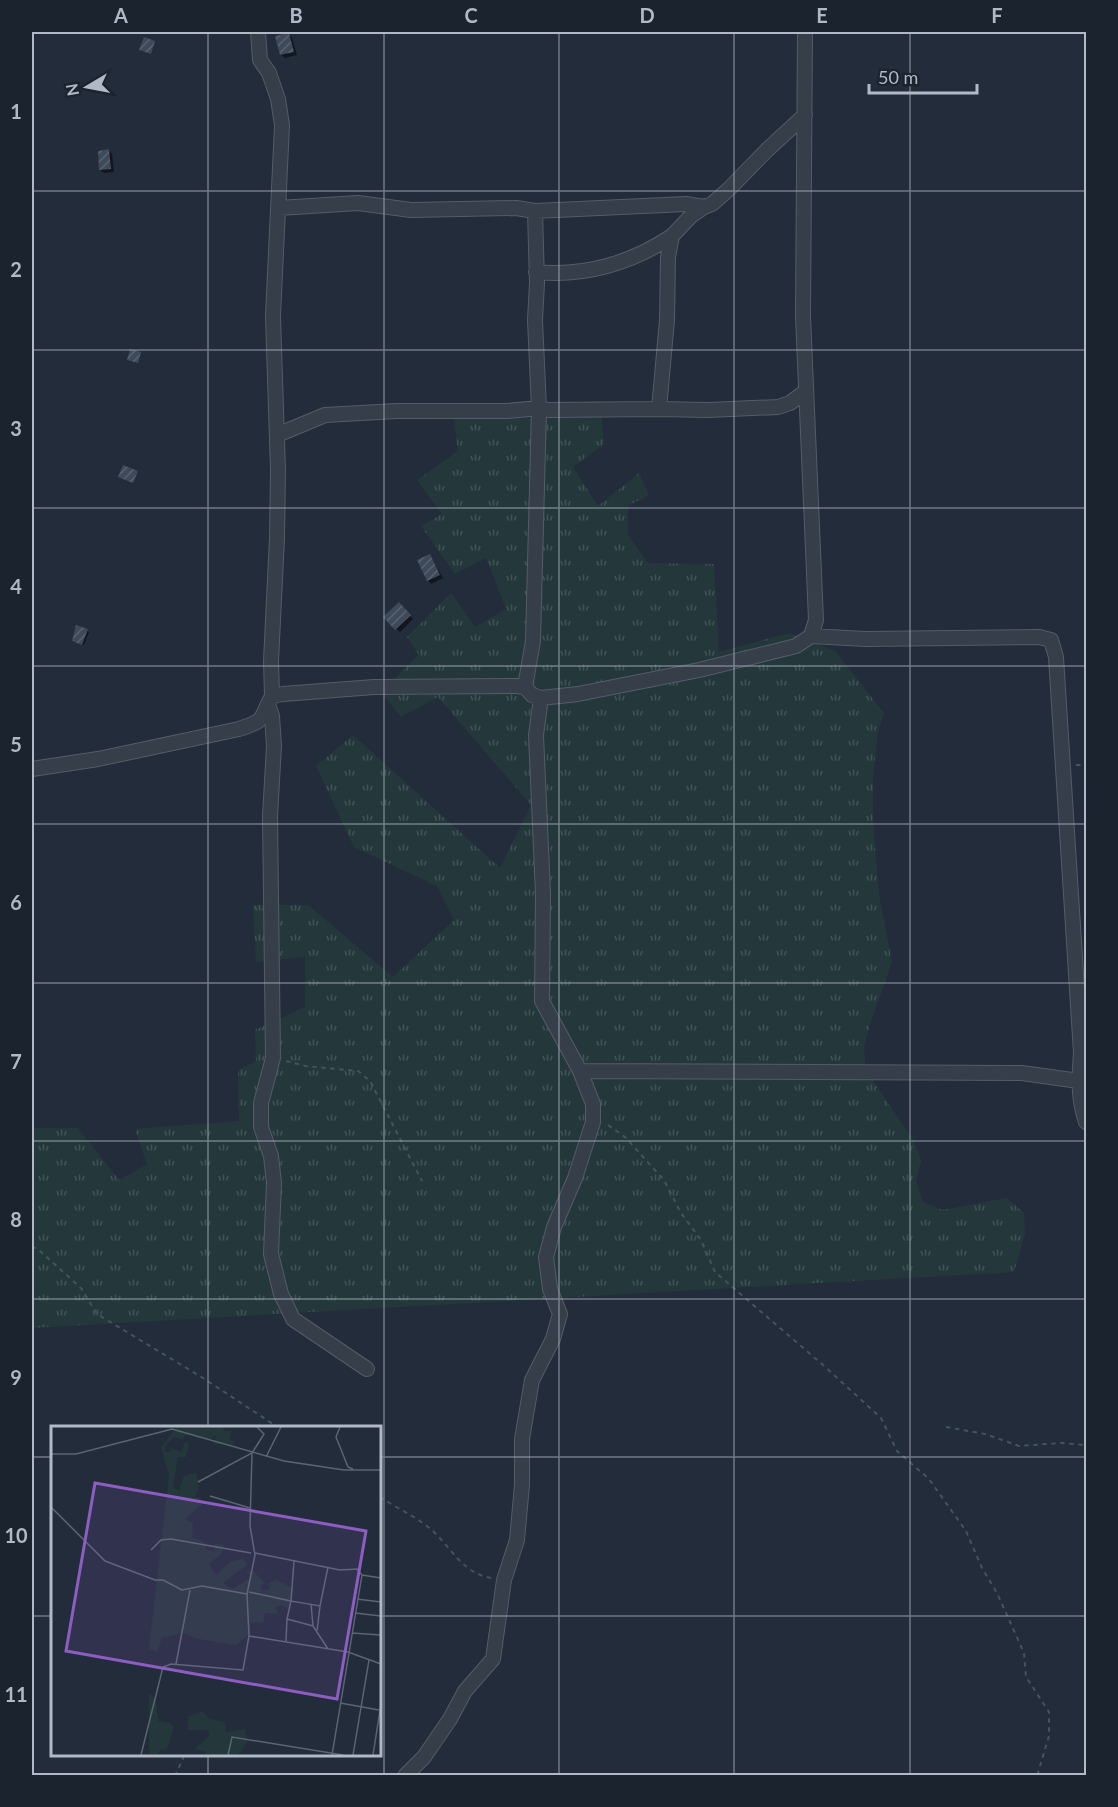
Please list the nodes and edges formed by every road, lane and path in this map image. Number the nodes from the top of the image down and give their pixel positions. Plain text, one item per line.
1 (258, 32) edge
2 (805, 32) edge
3 (805, 115) junction
4 (704, 207) junction
5 (279, 208) junction
6 (535, 211) junction
7 (672, 236) junction
8 (536, 272) junction
9 (807, 392) junction
10 (539, 408) junction
11 (659, 410) junction
12 (277, 435) junction
13 (811, 636) junction
14 (525, 687) junction
15 (541, 698) junction
16 (270, 700) junction
17 (32, 769) edge
18 (273, 1058) junction
19 (580, 1071) junction
20 (1079, 1081) junction
21 (593, 1114) junction
22 (1086, 1122) edge
23 (422, 1181) dead end
24 (32, 1246) edge
25 (367, 1369) dead end
26 (276, 1426) edge
27 (946, 1427) dead end
28 (1086, 1445) edge
29 (381, 1498) edge
30 (504, 1580) junction
31 (184, 1756) edge
32 (175, 1776) edge
33 (405, 1776) edge
34 (1037, 1776) edge

1 - 5 street
2 - 3 street
3 - 4 street
3 - 9 street
4 - 6 street
4 - 7 street
5 - 6 street
5 - 12 street
6 - 8 street
7 - 8 street
7 - 11 street
8 - 10 street
9 - 11 street
9 - 13 street
10 - 11 street
10 - 12 street
10 - 14 street
12 - 16 street
13 - 15 street
13 - 20 street
14 - 15 street
14 - 16 street
15 - 19 street
16 - 17 street
16 - 18 street
18 - 23 path
18 - 25 street
19 - 20 street
19 - 21 street
20 - 22 street
21 - 30 street
21 - 34 path
24 - 26 path
27 - 28 path
29 - 30 path
30 - 33 street
31 - 32 path

